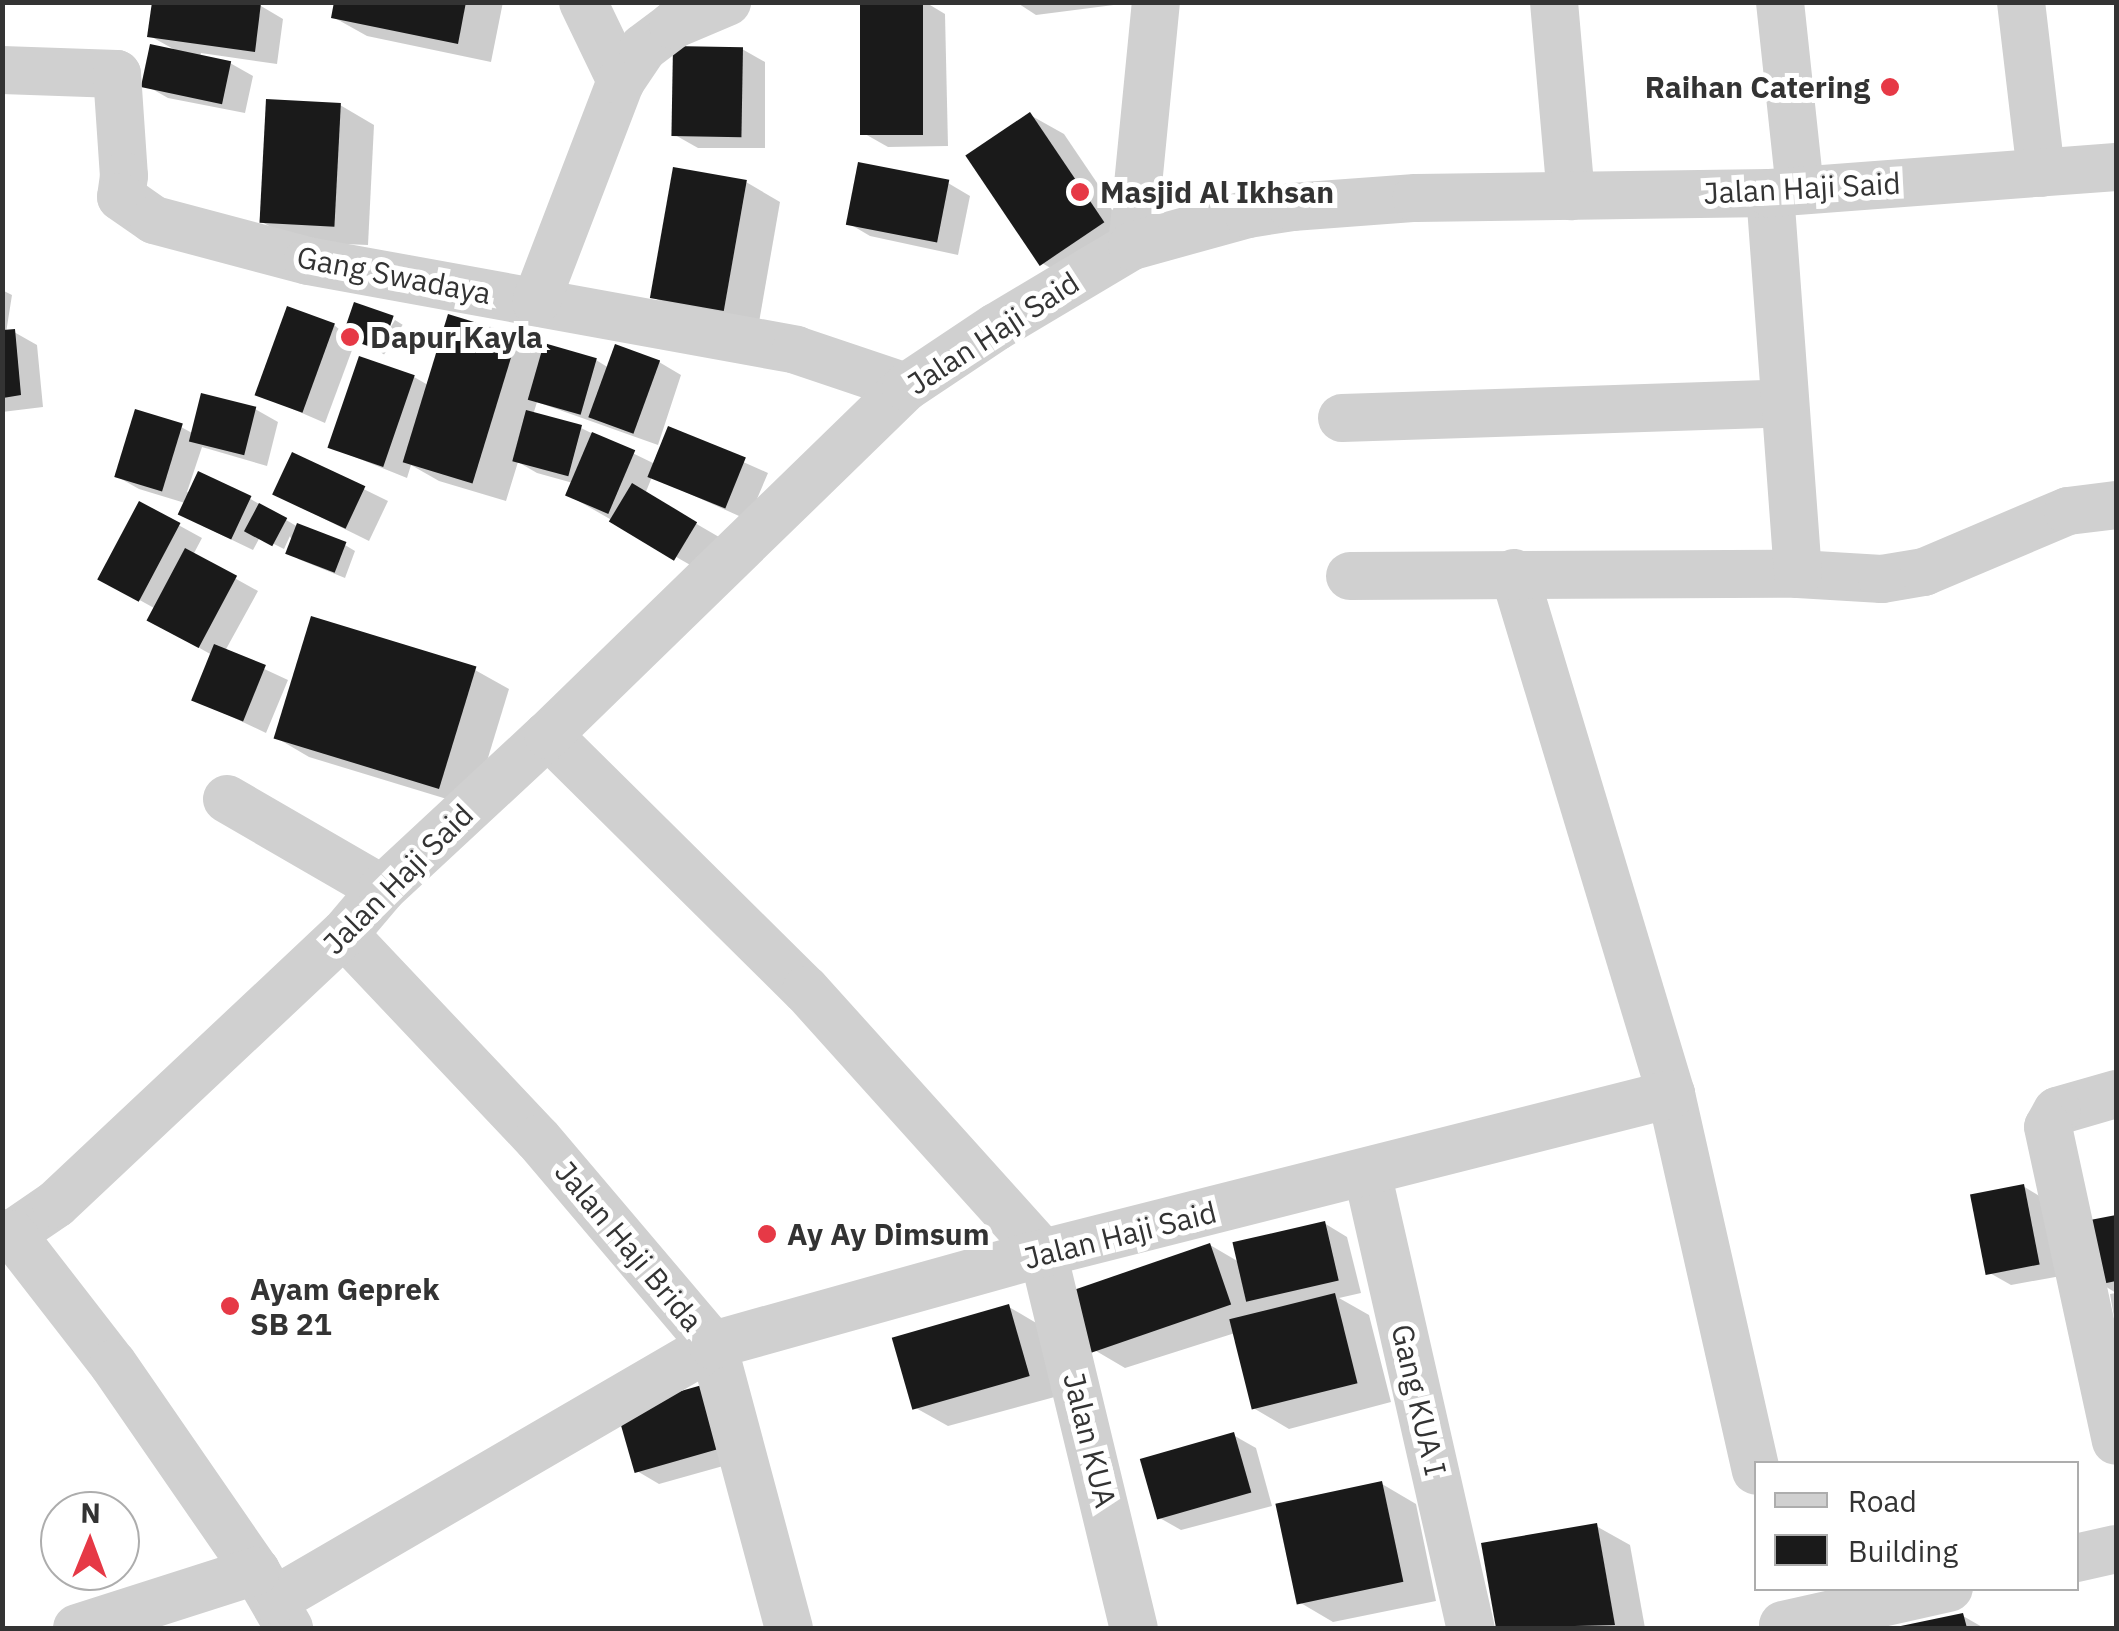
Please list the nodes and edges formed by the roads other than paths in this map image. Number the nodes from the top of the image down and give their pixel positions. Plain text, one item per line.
1 (583, 2) edge
2 (728, 2) edge
3 (1156, 2) edge
4 (1554, 2) edge
5 (1780, 2) edge
6 (2021, 2) edge
7 (2, 70) edge
8 (621, 81) junction
9 (2116, 167) edge
10 (2041, 173) junction
11 (1785, 191) junction
12 (1571, 196) junction
13 (1132, 246) junction
14 (536, 302) junction
15 (906, 387) junction
16 (1785, 403) junction
17 (1342, 418) dead end
18 (2116, 506) edge
19 (1514, 573) junction
20 (1798, 574) junction
21 (1350, 576) dead end
22 (548, 735) junction
23 (228, 799) dead end
24 (382, 889) junction
25 (344, 934) junction
26 (1670, 1094) junction
27 (2116, 1094) edge
28 (1366, 1172) junction
29 (7, 1233) edge
30 (1043, 1253) junction
31 (713, 1345) junction
32 (2116, 1441) edge
33 (1754, 1461) edge
34 (2116, 1549) edge
35 (2079, 1557) edge
36 (1929, 1591) edge
37 (273, 1600) edge
38 (1781, 1614) edge
39 (77, 1628) edge
40 (789, 1628) edge
41 (1134, 1628) edge
42 (1470, 1628) edge

1 - 8 street
2 - 8 street
3 - 13 street
4 - 12 street
5 - 11 street
6 - 10 street
7 - 14 street, Gang Swadaya
8 - 14 street
9 - 10 street, Jalan Haji Said
10 - 11 street, Jalan Haji Said
11 - 12 street, Jalan Haji Said
11 - 16 street
12 - 13 street, Jalan Haji Said
13 - 15 street, Jalan Haji Said
14 - 15 street, Gang Swadaya
15 - 22 street, Jalan Haji Said
16 - 17 street
16 - 20 street
18 - 20 street
19 - 20 street
19 - 21 street
19 - 26 street
22 - 24 street, Jalan Haji Said
22 - 30 street
23 - 24 street
24 - 25 street, Jalan Haji Said
25 - 29 street, Jalan Haji Said
25 - 31 street, Jalan Haji Brida
26 - 28 street, Jalan Haji Said
26 - 33 street
27 - 32 street
28 - 30 street, Jalan Haji Said
28 - 42 street, Gang KUA I
29 - 37 street, Jalan Haji Said
30 - 31 street, Jalan Haji Said
30 - 41 street, Jalan KUA
31 - 37 street, Jalan Haji Said
31 - 40 street, Jalan Haji Brida
34 - 35 street
36 - 38 street
37 - 39 street

